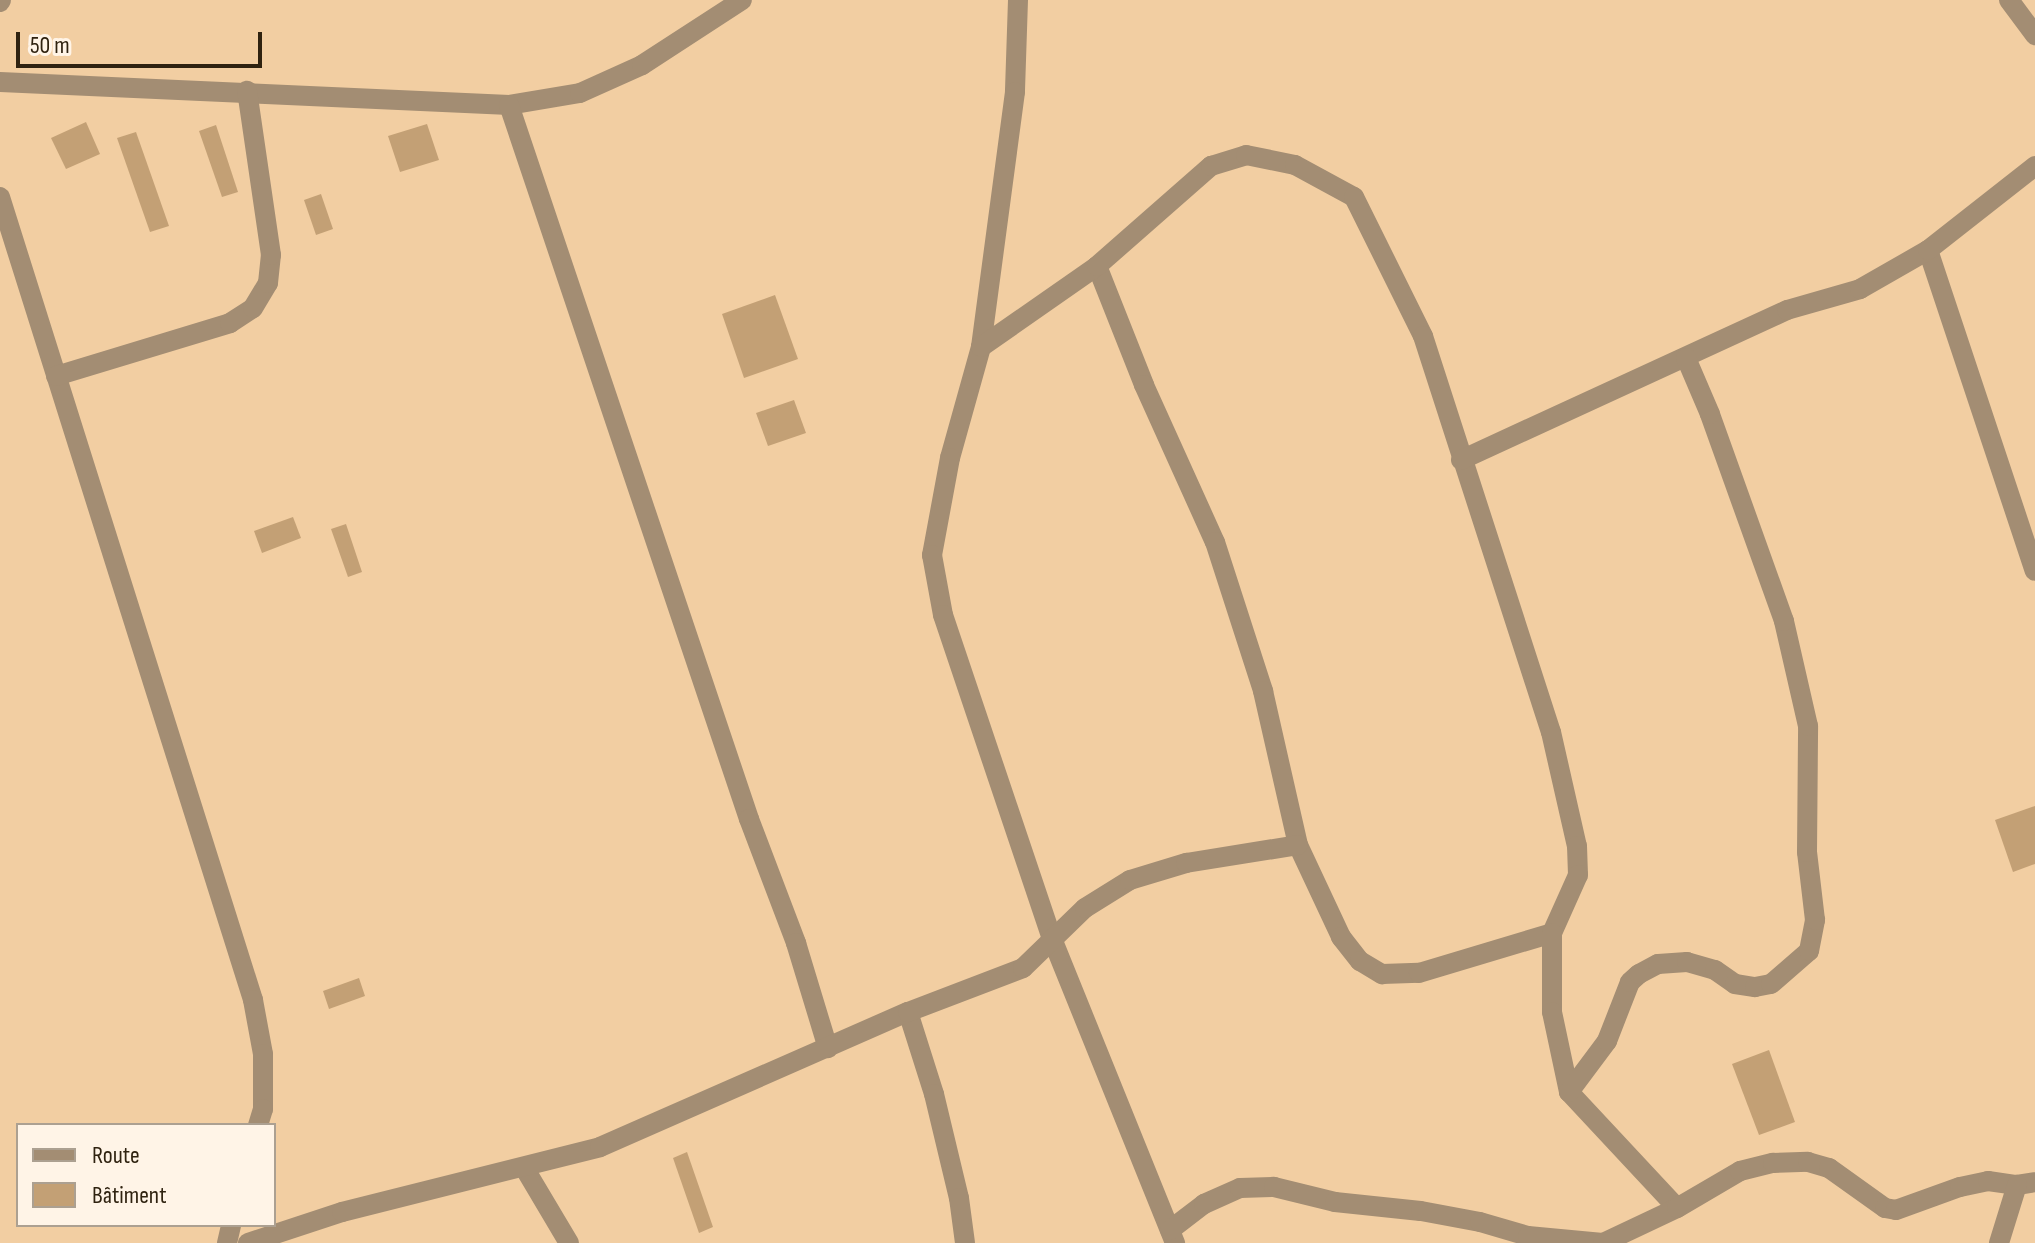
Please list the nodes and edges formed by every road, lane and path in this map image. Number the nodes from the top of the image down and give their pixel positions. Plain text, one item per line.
1 (742, 0) edge
2 (1018, 0) edge
3 (2009, 0) edge
4 (2035, 35) edge
5 (0, 82) edge
6 (247, 91) junction
7 (509, 105) junction
8 (2035, 166) edge
9 (0, 197) edge
10 (1928, 250) junction
11 (1097, 266) junction
12 (981, 347) junction
13 (1686, 358) junction
14 (56, 376) junction
15 (1461, 460) junction
16 (2035, 571) edge
17 (1298, 845) junction
18 (1552, 933) junction
19 (1053, 941) junction
20 (908, 1012) junction
21 (828, 1048) junction
22 (1569, 1092) junction
23 (259, 1123) edge
24 (525, 1169) junction
25 (2026, 1184) edge
26 (1677, 1208) junction
27 (1172, 1236) edge
28 (248, 1243) edge
29 (569, 1243) edge
30 (965, 1243) edge
31 (1603, 1243) edge
32 (1999, 1243) edge

1 - 7 street
2 - 12 street
3 - 4 street
5 - 6 street
6 - 7 street
6 - 14 street
7 - 21 street
8 - 10 street
9 - 14 street
10 - 13 street
10 - 16 street
11 - 12 street
11 - 15 street
11 - 17 street
12 - 19 street
13 - 15 street
13 - 22 street
14 - 23 street
15 - 18 street
17 - 18 street
17 - 19 street
18 - 22 street
19 - 20 street
19 - 27 street
20 - 21 street
20 - 30 street
21 - 24 street
22 - 26 street
24 - 28 street
24 - 29 street
25 - 26 street
25 - 32 street
26 - 31 street
27 - 31 street

